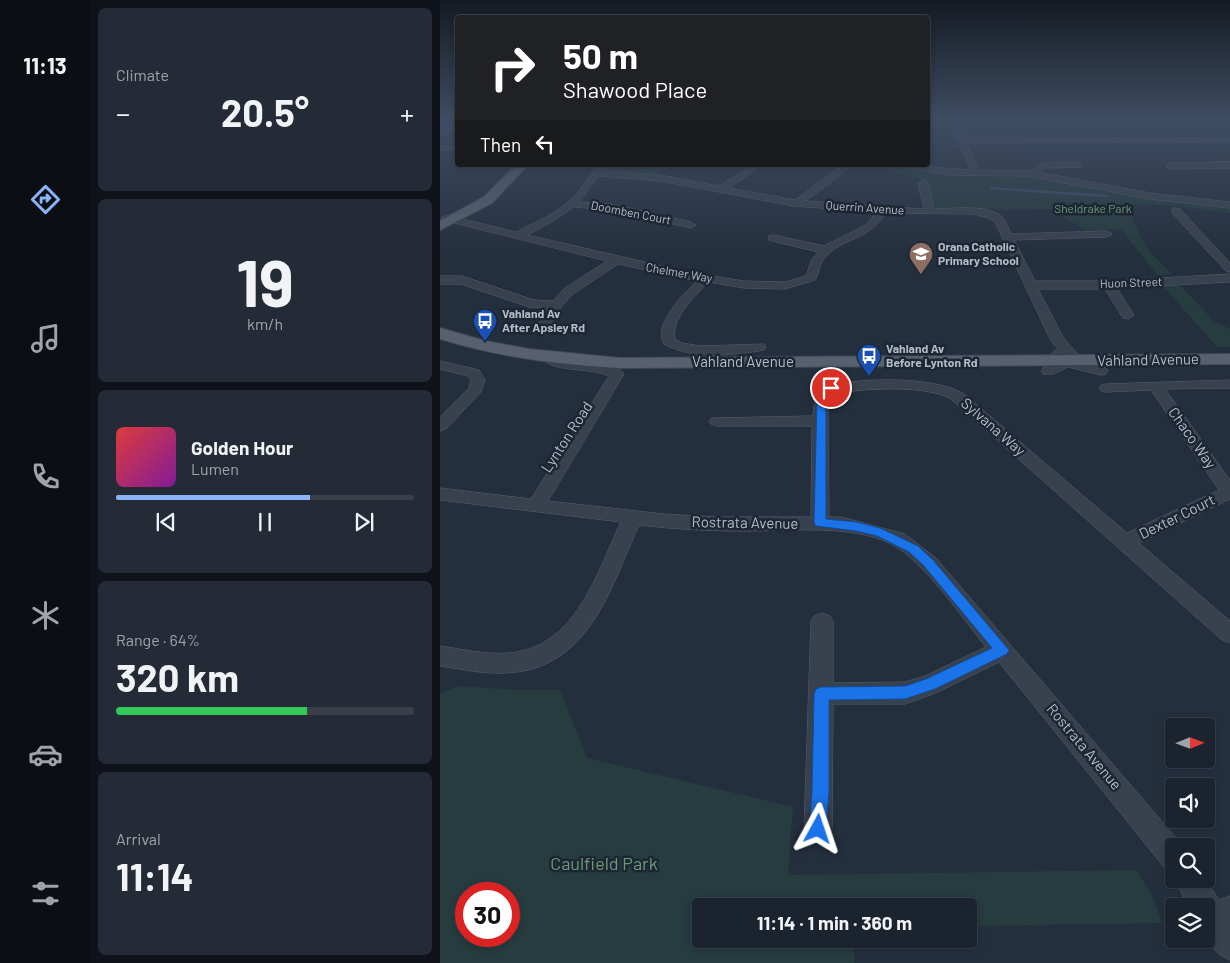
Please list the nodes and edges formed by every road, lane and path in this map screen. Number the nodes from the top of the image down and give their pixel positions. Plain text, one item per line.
1 (972, 164) edge
2 (1078, 165) dead end
3 (1170, 166) dead end
4 (1229, 166) edge
5 (512, 167) edge
6 (520, 167) edge
7 (755, 167) edge
8 (845, 167) edge
9 (913, 167) edge
10 (599, 169) edge
11 (671, 169) dead end
12 (976, 172) junction
13 (1032, 173) junction
14 (658, 177) junction
15 (923, 184) dead end
16 (721, 188) junction
17 (799, 202) junction
18 (572, 204) junction
19 (1230, 205) edge
20 (882, 210) junction
21 (1176, 211) dead end
22 (930, 212) junction
23 (445, 221) edge
24 (691, 225) dead end
25 (1107, 234) dead end
26 (518, 235) junction
27 (1008, 237) junction
28 (773, 238) dead end
29 (826, 250) junction
30 (616, 260) junction
31 (1230, 269) edge
32 (705, 278) junction
33 (1230, 278) edge
34 (440, 280) edge
35 (1032, 285) junction
36 (1109, 285) junction
37 (556, 305) junction
38 (1128, 315) dead end
39 (541, 331) dead end
40 (440, 333) edge
41 (440, 347) edge
42 (759, 347) dead end
43 (1061, 349) junction
44 (548, 358) junction
45 (1230, 359) edge
46 (655, 363) junction
47 (440, 365) edge
48 (1230, 370) edge
49 (1048, 371) junction
50 (613, 373) junction
51 (1103, 379) junction
52 (1230, 384) edge
53 (1155, 385) junction
54 (717, 421) dead end
55 (820, 421) junction
56 (440, 426) edge
57 (1229, 492) edge
58 (440, 494) edge
59 (529, 506) junction
60 (633, 517) junction
61 (820, 523) junction
62 (1124, 542) junction
63 (822, 622) dead end
64 (1230, 634) edge
65 (1002, 650) junction
66 (440, 656) edge
67 (821, 694) junction
68 (818, 829) dead end
69 (1165, 846) edge
70 (1197, 888) edge
71 (1222, 914) edge
72 (1230, 945) edge

1 - 12 street
2 - 13 street
3 - 4 street
5 - 23 main road
6 - 23 main road
7 - 16 street
8 - 17 street
9 - 12 street
10 - 14 street, Querrin Avenue
10 - 18 street
11 - 14 street
12 - 13 street
13 - 19 street
14 - 16 street, Querrin Avenue
15 - 22 street
16 - 17 street, Querrin Avenue
17 - 20 street, Querrin Avenue
18 - 24 street, Doomben Court
18 - 26 street
20 - 22 street, Querrin Avenue
20 - 29 street
21 - 31 street
22 - 27 street, Querrin Avenue
23 - 26 street, Chelmer Way
25 - 27 street
26 - 30 street, Chelmer Way
27 - 35 street, Querrin Avenue
28 - 29 street
29 - 32 street, Chelmer Way
30 - 32 street, Chelmer Way
30 - 37 street
32 - 42 street
33 - 36 street, Huon Street
34 - 37 street
35 - 36 street, Huon Street
35 - 43 street, Querrin Avenue
36 - 38 street
37 - 39 street
40 - 44 main road, Vahland Avenue
41 - 50 main road, Vahland Avenue
43 - 45 main road, Vahland Avenue
43 - 46 main road, Vahland Avenue
43 - 49 street
43 - 51 street
44 - 46 main road, Vahland Avenue
44 - 50 street
46 - 50 street
47 - 56 street
48 - 51 main road, Vahland Avenue
49 - 50 main road, Vahland Avenue
49 - 51 main road, Vahland Avenue
50 - 59 street, Lynton Road
51 - 53 street
52 - 53 street
53 - 57 street, Chaco Way
54 - 55 street
55 - 61 street, Sylvana Way
55 - 62 street, Sylvana Way
57 - 62 street, Dexter Court
58 - 59 street, Rostrata Avenue
59 - 60 street, Rostrata Avenue
60 - 61 street, Rostrata Avenue
60 - 66 street
61 - 65 street, Rostrata Avenue
62 - 64 street, Sylvana Way
63 - 67 street
65 - 67 street
65 - 69 street, Rostrata Avenue
67 - 68 street
70 - 71 street
71 - 72 street

